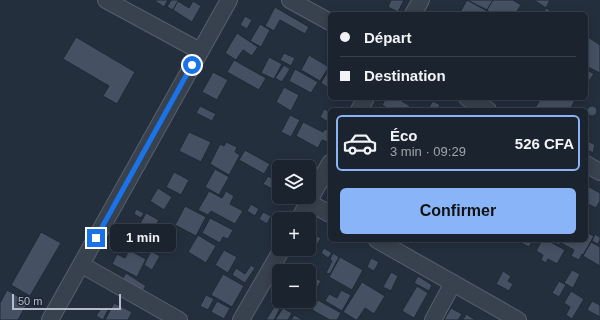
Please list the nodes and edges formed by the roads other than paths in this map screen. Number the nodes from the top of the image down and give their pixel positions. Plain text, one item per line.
1 (106, 0) edge
2 (229, 0) edge
3 (290, 0) edge
4 (421, 0) edge
5 (414, 12) edge
6 (328, 21) edge
7 (200, 51) junction
8 (470, 100) edge
9 (484, 108) edge
10 (588, 165) edge
11 (328, 166) edge
12 (600, 172) edge
13 (316, 187) edge
14 (312, 204) edge
15 (328, 213) edge
16 (381, 242) edge
17 (278, 256) edge
18 (82, 265) junction
19 (453, 283) junction
20 (50, 320) edge
21 (179, 320) edge
22 (241, 320) edge
23 (433, 320) edge
24 (518, 320) edge

1 - 7 street
2 - 7 street
3 - 6 street
4 - 5 street
7 - 18 street
8 - 9 street
10 - 12 street
11 - 13 street
14 - 15 street
16 - 19 street
17 - 22 street
18 - 20 street
18 - 21 street
19 - 23 street
19 - 24 street

